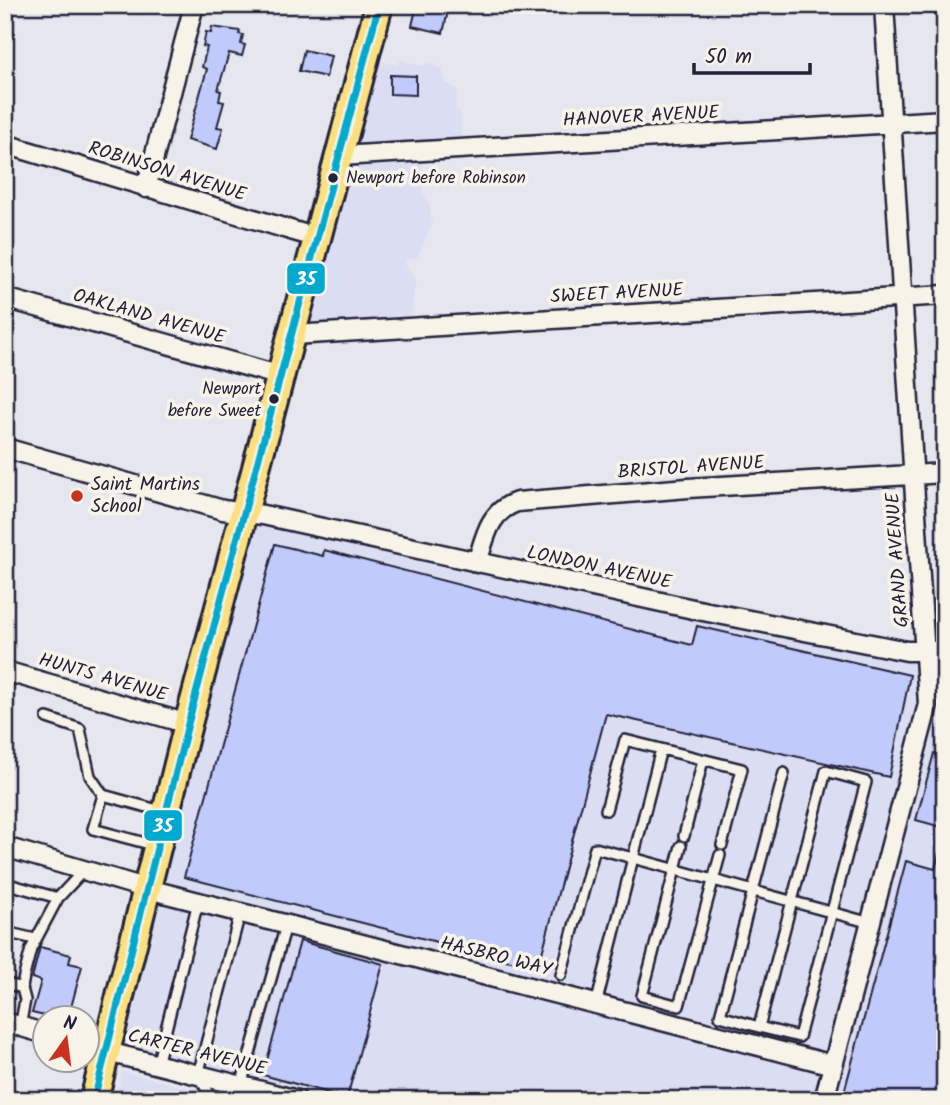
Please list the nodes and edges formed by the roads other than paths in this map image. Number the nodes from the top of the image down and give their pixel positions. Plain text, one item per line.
1 (194, 5) edge
2 (379, 5) edge
3 (884, 5) edge
4 (945, 120) edge
5 (890, 123) junction
6 (5, 144) edge
7 (340, 156) junction
8 (146, 188) junction
9 (317, 238) junction
10 (945, 295) edge
11 (5, 298) edge
12 (903, 298) junction
13 (293, 335) junction
14 (281, 376) junction
15 (5, 448) edge
16 (945, 473) edge
17 (914, 475) junction
18 (245, 513) junction
19 (477, 563) junction
20 (945, 651) edge
21 (925, 652) junction
22 (5, 671) edge
23 (47, 718) dead end
24 (188, 724) junction
25 (661, 749) junction
26 (703, 760) junction
27 (784, 773) dead end
28 (103, 795) junction
29 (606, 810) dead end
30 (167, 813) junction
31 (158, 846) junction
32 (6, 851) edge
33 (633, 858) junction
34 (675, 869) junction
35 (84, 870) junction
36 (714, 879) junction
37 (5, 883) edge
38 (148, 889) junction
39 (754, 890) junction
40 (58, 898) junction
41 (793, 901) junction
42 (198, 902) junction
43 (832, 912) junction
44 (240, 913) junction
45 (871, 923) junction
46 (286, 925) junction
47 (5, 932) edge
48 (36, 939) junction
49 (561, 975) dead end
50 (5, 983) edge
51 (22, 988) junction
52 (596, 1005) junction
53 (13, 1024) edge
54 (759, 1027) junction
55 (32, 1030) edge
56 (102, 1033) edge
57 (102, 1050) edge
58 (157, 1065) junction
59 (833, 1065) junction
60 (96, 1074) edge
61 (198, 1075) junction
62 (242, 1086) junction
63 (94, 1100) edge
64 (213, 1100) edge
65 (297, 1100) edge
66 (824, 1100) edge

1 - 8 street
2 - 7 main road
3 - 5 street, GRAND AVENUE
4 - 5 street, HANOVER AVENUE
5 - 7 street, HANOVER AVENUE
5 - 12 street, GRAND AVENUE
6 - 8 street, ROBINSON AVENUE
7 - 9 main road
8 - 9 street, ROBINSON AVENUE
9 - 13 main road
10 - 12 street, SWEET AVENUE
11 - 14 street, OAKLAND AVENUE
12 - 13 street, SWEET AVENUE
12 - 17 street, GRAND AVENUE
13 - 14 main road
14 - 18 main road
15 - 18 street, LONDON AVENUE
16 - 17 street, BRISTOL AVENUE
17 - 19 street, BRISTOL AVENUE
17 - 21 street, GRAND AVENUE
18 - 19 street, LONDON AVENUE
18 - 24 main road
19 - 21 street, LONDON AVENUE
20 - 21 street, LONDON AVENUE
21 - 45 street, GRAND AVENUE
22 - 24 street, HUNTS AVENUE
23 - 28 lane
24 - 30 main road
25 - 26 lane
25 - 29 lane
25 - 33 lane
26 - 34 lane
26 - 36 lane
27 - 39 lane
28 - 30 lane
28 - 31 lane
30 - 31 main road
31 - 38 main road
32 - 35 street, HASBRO WAY
33 - 34 lane
33 - 49 lane
33 - 52 lane
34 - 36 lane
34 - 36 lane
35 - 38 street, HASBRO WAY
35 - 40 lane
36 - 39 lane
37 - 40 lane
38 - 42 street, HASBRO WAY
38 - 56 main road
39 - 41 lane
39 - 54 lane
40 - 48 lane
41 - 43 lane
41 - 43 lane
41 - 54 lane
42 - 44 street, HASBRO WAY
42 - 58 lane
43 - 45 lane
43 - 54 lane
44 - 46 street, HASBRO WAY
44 - 61 lane
45 - 59 street, GRAND AVENUE
46 - 52 street, HASBRO WAY
46 - 62 lane
47 - 48 lane
48 - 51 lane
50 - 51 lane
51 - 53 lane
52 - 59 street, HASBRO WAY
53 - 55 street
57 - 58 street, CARTER AVENUE
58 - 61 street, CARTER AVENUE
59 - 66 street, GRAND AVENUE
60 - 63 main road
61 - 62 street, CARTER AVENUE
61 - 64 lane
62 - 65 street, CARTER AVENUE

